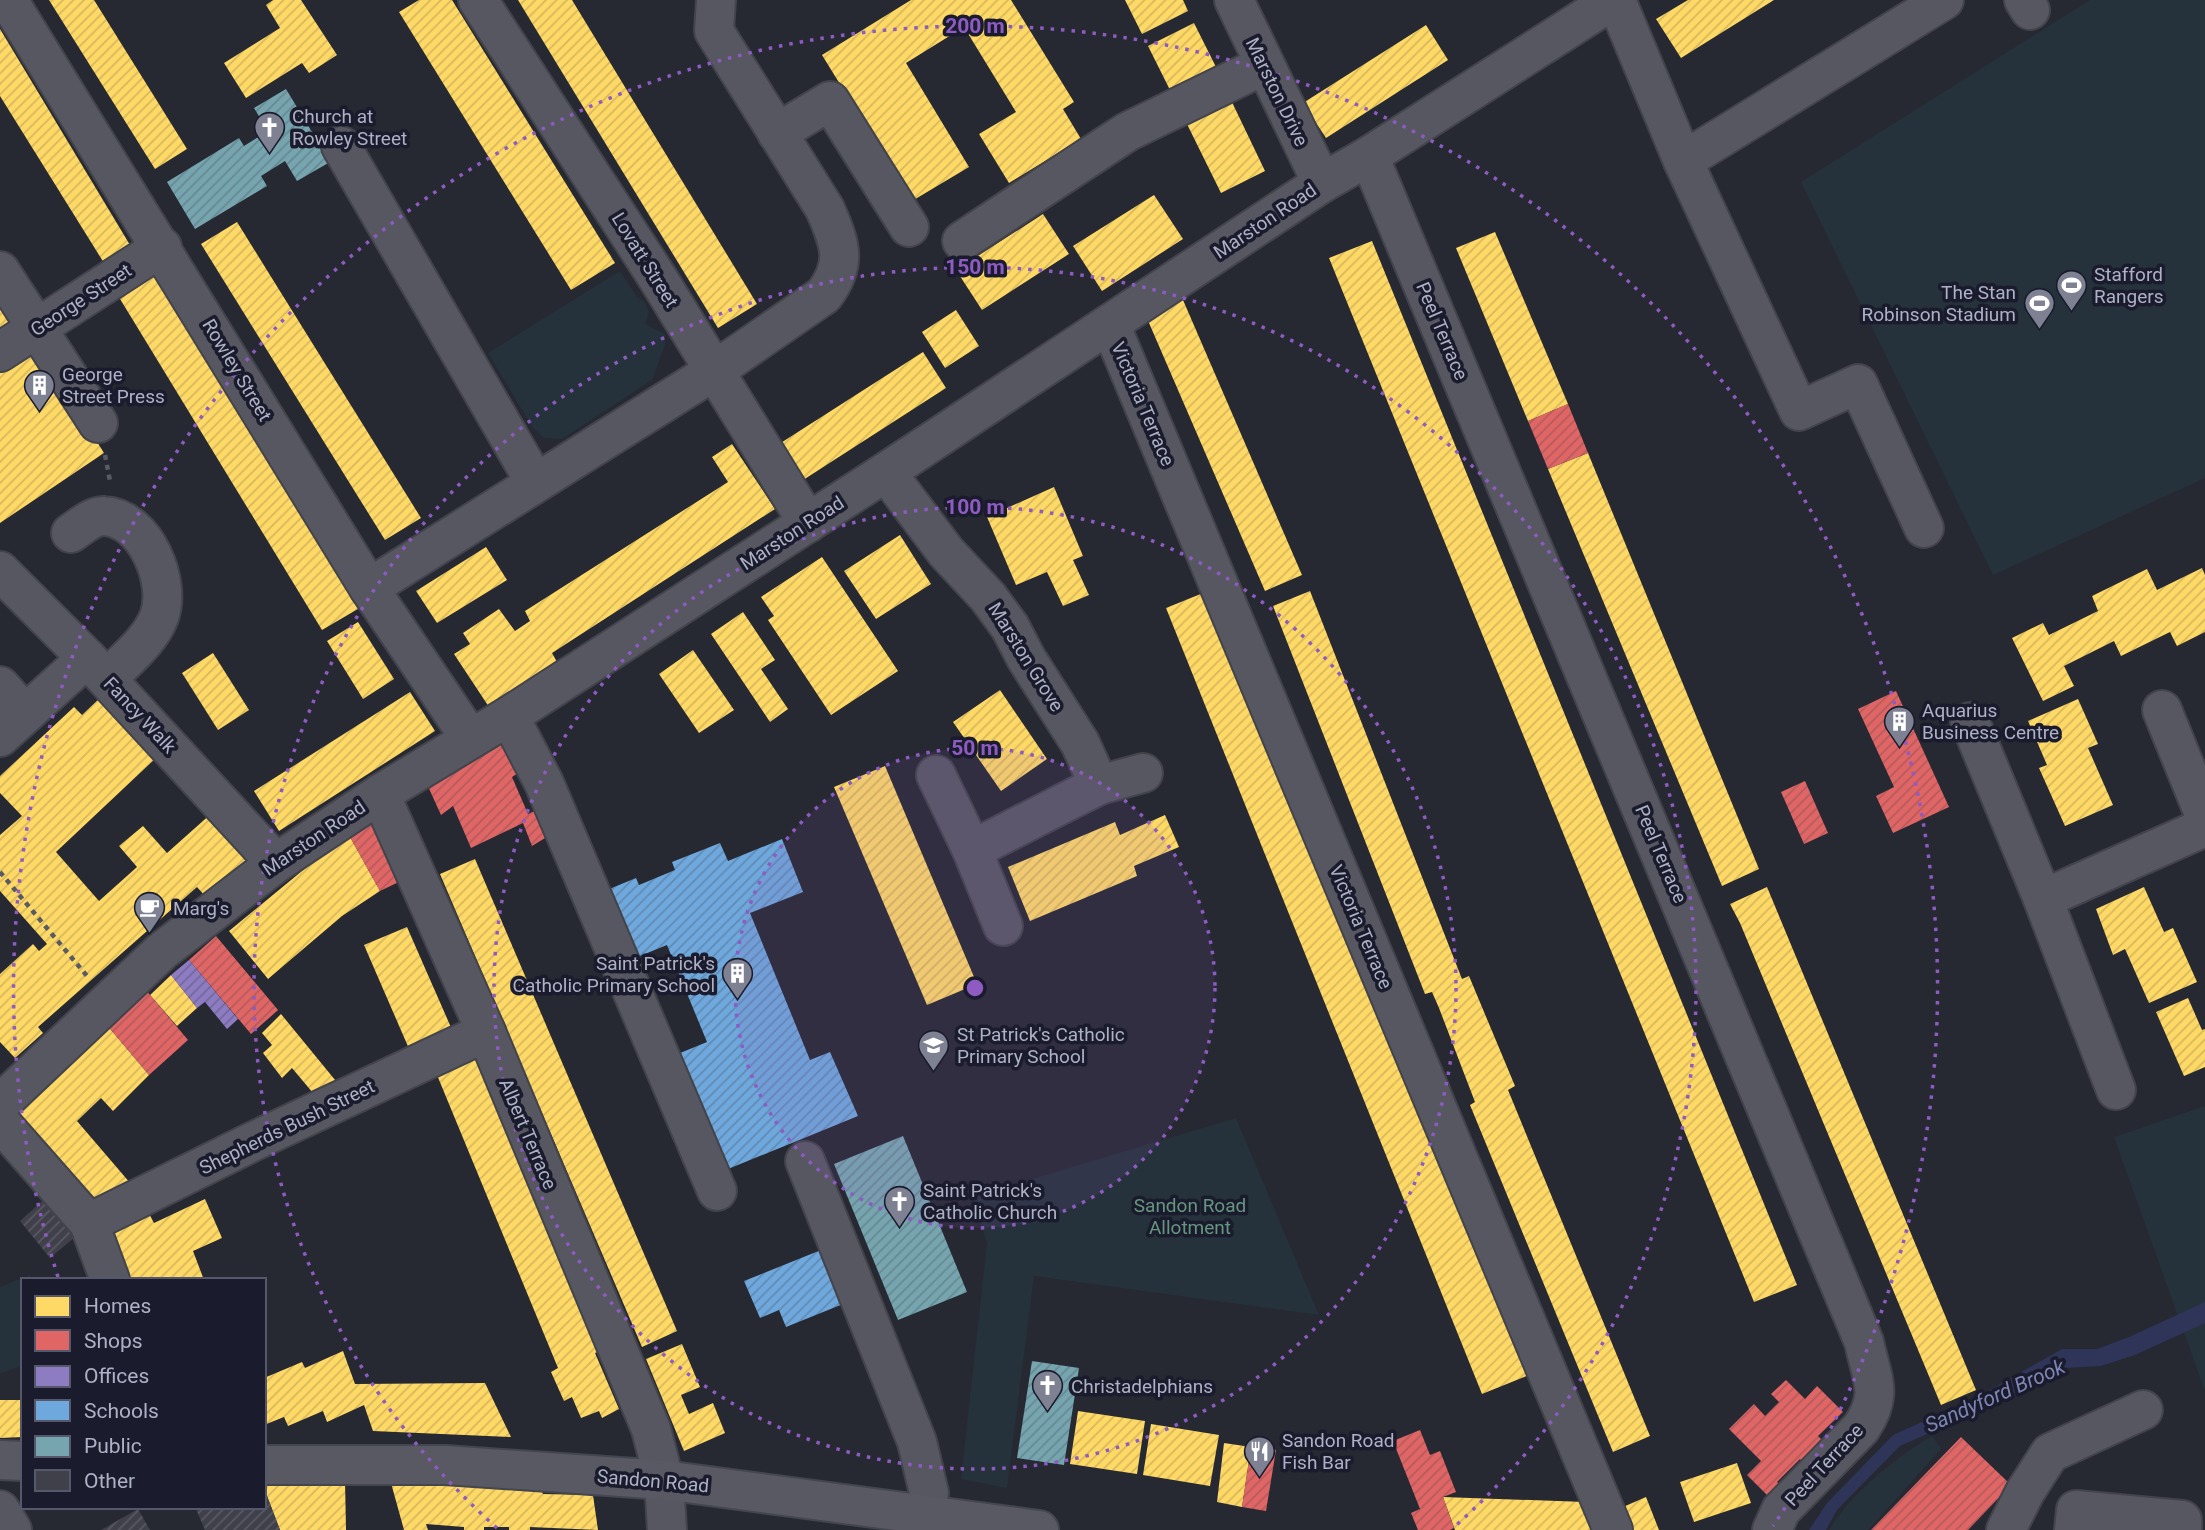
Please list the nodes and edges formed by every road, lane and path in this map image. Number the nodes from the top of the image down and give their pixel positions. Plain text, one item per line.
1 (8, 0) edge
2 (716, 0) edge
3 (1615, 0) edge
4 (1944, 0) edge
5 (482, 5) edge
6 (1246, 10) edge
7 (1264, 65) junction
8 (777, 133) junction
9 (341, 146) dead end
10 (1369, 156) junction
11 (1683, 161) junction
12 (1322, 183) junction
13 (909, 227) dead end
14 (962, 241) dead end
15 (162, 247) junction
16 (0, 271) edge
17 (1110, 324) junction
18 (37, 329) junction
19 (0, 352) edge
20 (714, 371) junction
21 (98, 423) joint
22 (886, 472) junction
23 (535, 482) junction
24 (117, 518) junction
25 (808, 523) junction
26 (1924, 528) dead end
27 (71, 533) dead end
28 (0, 571) edge
29 (369, 588) junction
30 (97, 668) junction
31 (0, 686) edge
32 (2162, 710) dead end
33 (509, 716) junction
34 (1970, 722) dead end
35 (13, 726) edge
36 (470, 738) junction
37 (1143, 773) dead end
38 (936, 775) dead end
39 (1099, 785) junction
40 (380, 794) junction
41 (2205, 816) edge
42 (2205, 827) edge
43 (972, 850) junction
44 (275, 863) junction
45 (0, 872) edge
46 (2043, 899) junction
47 (1003, 926) dead end
48 (106, 1002) junction
49 (486, 1032) junction
50 (2116, 1090) dead end
51 (0, 1104) edge
52 (0, 1122) edge
53 (805, 1161) dead end
54 (717, 1191) dead end
55 (89, 1223) junction
56 (109, 1278) edge
57 (2143, 1410) dead end
58 (0, 1460) edge
59 (21, 1461) edge
60 (266, 1465) edge
61 (664, 1480) junction
62 (0, 1510) edge
63 (926, 1514) junction
64 (2190, 1524) edge
65 (12, 1530) edge
66 (667, 1530) edge
67 (1039, 1530) edge
68 (1613, 1530) edge
69 (1772, 1530) edge
70 (2006, 1530) edge
71 (2074, 1530) edge

1 - 15 street, Rowley Street
2 - 8 street
3 - 10 street, Marston Road
3 - 11 street
4 - 11 street
5 - 20 street, Lovatt Street
6 - 7 street, Marston Drive
7 - 12 street, Marston Drive
7 - 14 street
8 - 13 street
8 - 20 street
9 - 23 street
10 - 12 street, Marston Road
10 - 69 street, Peel Terrace
11 - 26 street
12 - 17 street, Marston Road
15 - 18 street, George Street
15 - 29 street, Rowley Street
16 - 18 street
17 - 22 street, Marston Road
17 - 68 street, Victoria Terrace
18 - 19 street, George Street
18 - 21 street
20 - 23 street
20 - 25 street, Lovatt Street
21 - 24 path
22 - 25 street, Marston Road
22 - 39 street, Marston Grove
23 - 29 street
24 - 27 street
24 - 30 street
25 - 33 street, Marston Road
28 - 30 street, Fancy Walk
29 - 36 street, Rowley Street
30 - 35 street
30 - 44 street, Fancy Walk
31 - 35 street
32 - 41 street
33 - 36 street, Marston Road
33 - 54 street
34 - 46 street
36 - 40 street, Marston Road
37 - 39 street
38 - 43 street
39 - 43 street
40 - 44 street, Marston Road
40 - 49 street, Albert Terrace
42 - 46 street
43 - 47 street
44 - 48 street, Marston Road
45 - 48 path
46 - 50 street
48 - 51 street, Marston Road
49 - 55 street, Shepherds Bush Street
49 - 61 street, Albert Terrace
52 - 55 street
53 - 63 street
55 - 56 street
57 - 70 street
58 - 59 main road
60 - 61 main road, Sandon Road
61 - 63 main road, Sandon Road
61 - 66 street, Albert Terrace
62 - 65 street
63 - 67 main road, Sandon Road
64 - 71 street

